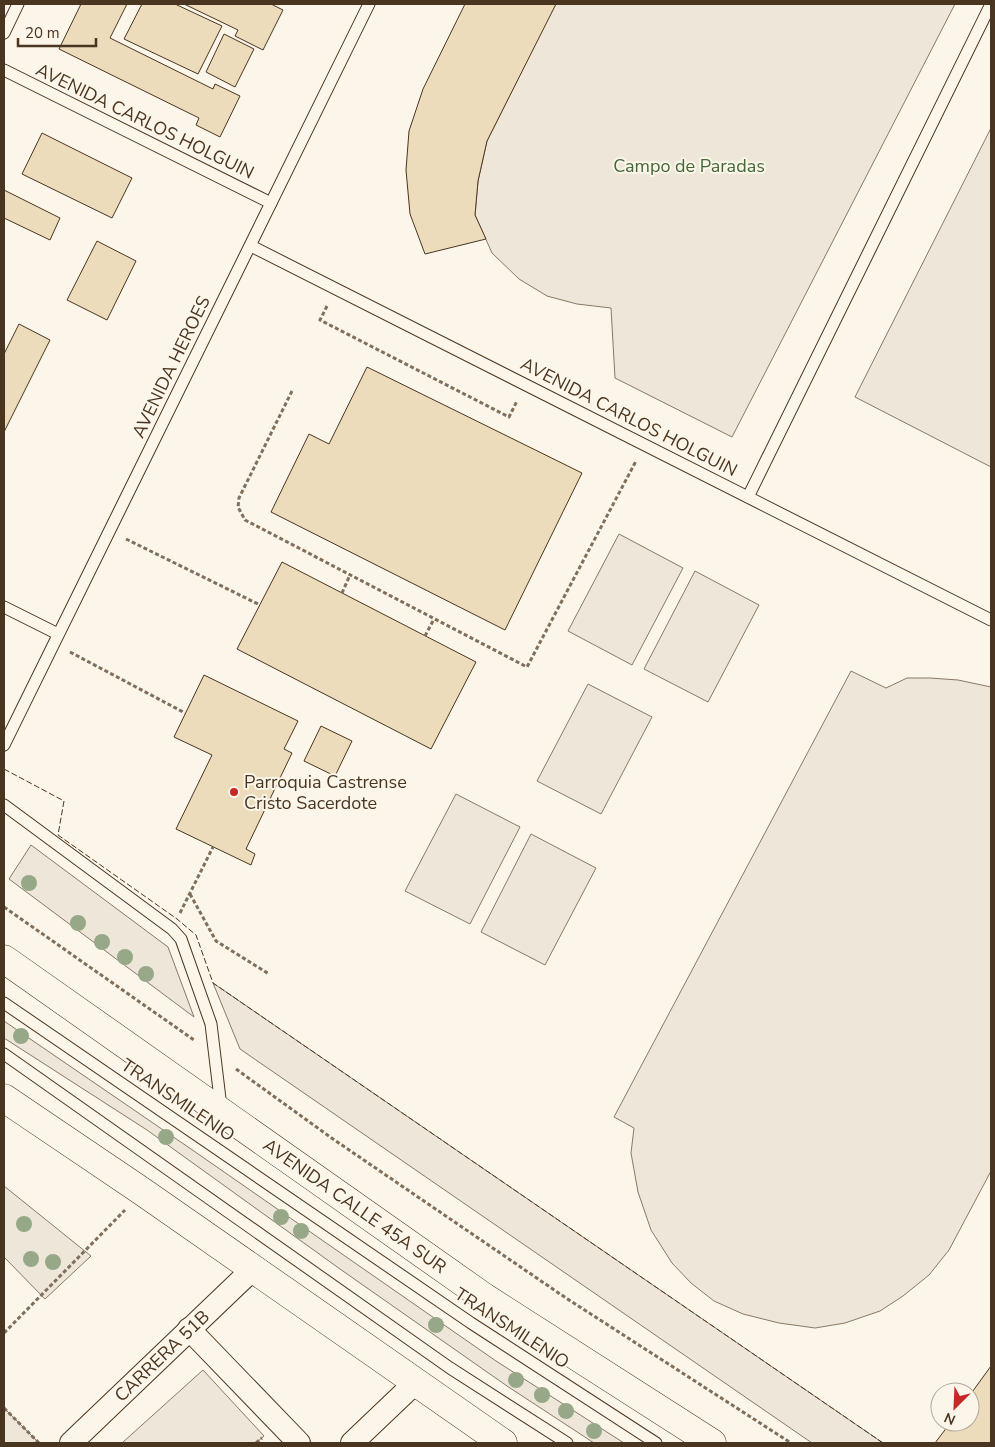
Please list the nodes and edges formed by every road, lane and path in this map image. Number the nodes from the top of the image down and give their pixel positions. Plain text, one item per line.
1 (18, 4) edge
2 (369, 4) edge
3 (990, 4) edge
4 (4, 33) edge
5 (4, 70) edge
6 (271, 203) junction
7 (251, 246) junction
8 (336, 289) junction
9 (526, 385) junction
10 (292, 391) dead end
11 (644, 444) junction
12 (748, 497) junction
13 (110, 531) junction
14 (350, 575) junction
15 (342, 593) dead end
16 (260, 605) dead end
17 (4, 607) edge
18 (434, 619) junction
19 (991, 620) edge
20 (425, 636) dead end
21 (56, 639) junction
22 (185, 713) dead end
23 (4, 745) edge
24 (4, 805) edge
25 (213, 846) dead end
26 (190, 894) junction
27 (4, 907) edge
28 (177, 919) dead end
29 (4, 959) edge
30 (269, 974) dead end
31 (4, 1003) edge
32 (4, 1054) edge
33 (214, 1054) junction
34 (4, 1098) edge
35 (222, 1112) junction
36 (143, 1192) junction
37 (253, 1269) junction
38 (189, 1329) junction
39 (4, 1333) edge
40 (416, 1382) junction
41 (4, 1408) edge
42 (38, 1443) edge
43 (71, 1443) edge
44 (298, 1443) edge
45 (352, 1443) edge
46 (503, 1443) edge
47 (567, 1443) edge
48 (656, 1443) edge
49 (712, 1443) edge
50 (791, 1443) edge

1 - 4 lane
2 - 6 lane, AVENIDA HEROES
3 - 12 lane
5 - 6 lane, AVENIDA CARLOS HOLGUIN
6 - 7 lane, AVENIDA HEROES
7 - 8 lane, AVENIDA CARLOS HOLGUIN
7 - 13 lane, AVENIDA HEROES
8 - 9 lane, AVENIDA CARLOS HOLGUIN
8 - 9 path
9 - 11 lane, AVENIDA CARLOS HOLGUIN
10 - 14 path
11 - 12 lane, AVENIDA CARLOS HOLGUIN
11 - 18 path
12 - 19 lane, AVENIDA CARLOS HOLGUIN
13 - 16 path
13 - 21 lane, AVENIDA HEROES
14 - 15 path
14 - 18 path
17 - 21 lane
18 - 20 path
21 - 22 path
21 - 23 lane, AVENIDA HEROES
24 - 33 lane
25 - 26 path
26 - 28 path
26 - 30 path
27 - 33 path
29 - 35 highway, AVENIDA CALLE 45A SUR
31 - 48 lane, TRANSMILENIO
32 - 47 lane
33 - 35 lane
33 - 50 path
34 - 36 highway
35 - 49 highway, AVENIDA CALLE 45A SUR
36 - 37 highway
36 - 39 path
37 - 38 street, CARRERA 51B
37 - 40 highway
38 - 43 street, CARRERA 51B
38 - 44 street
40 - 45 street
40 - 46 highway
41 - 42 path

